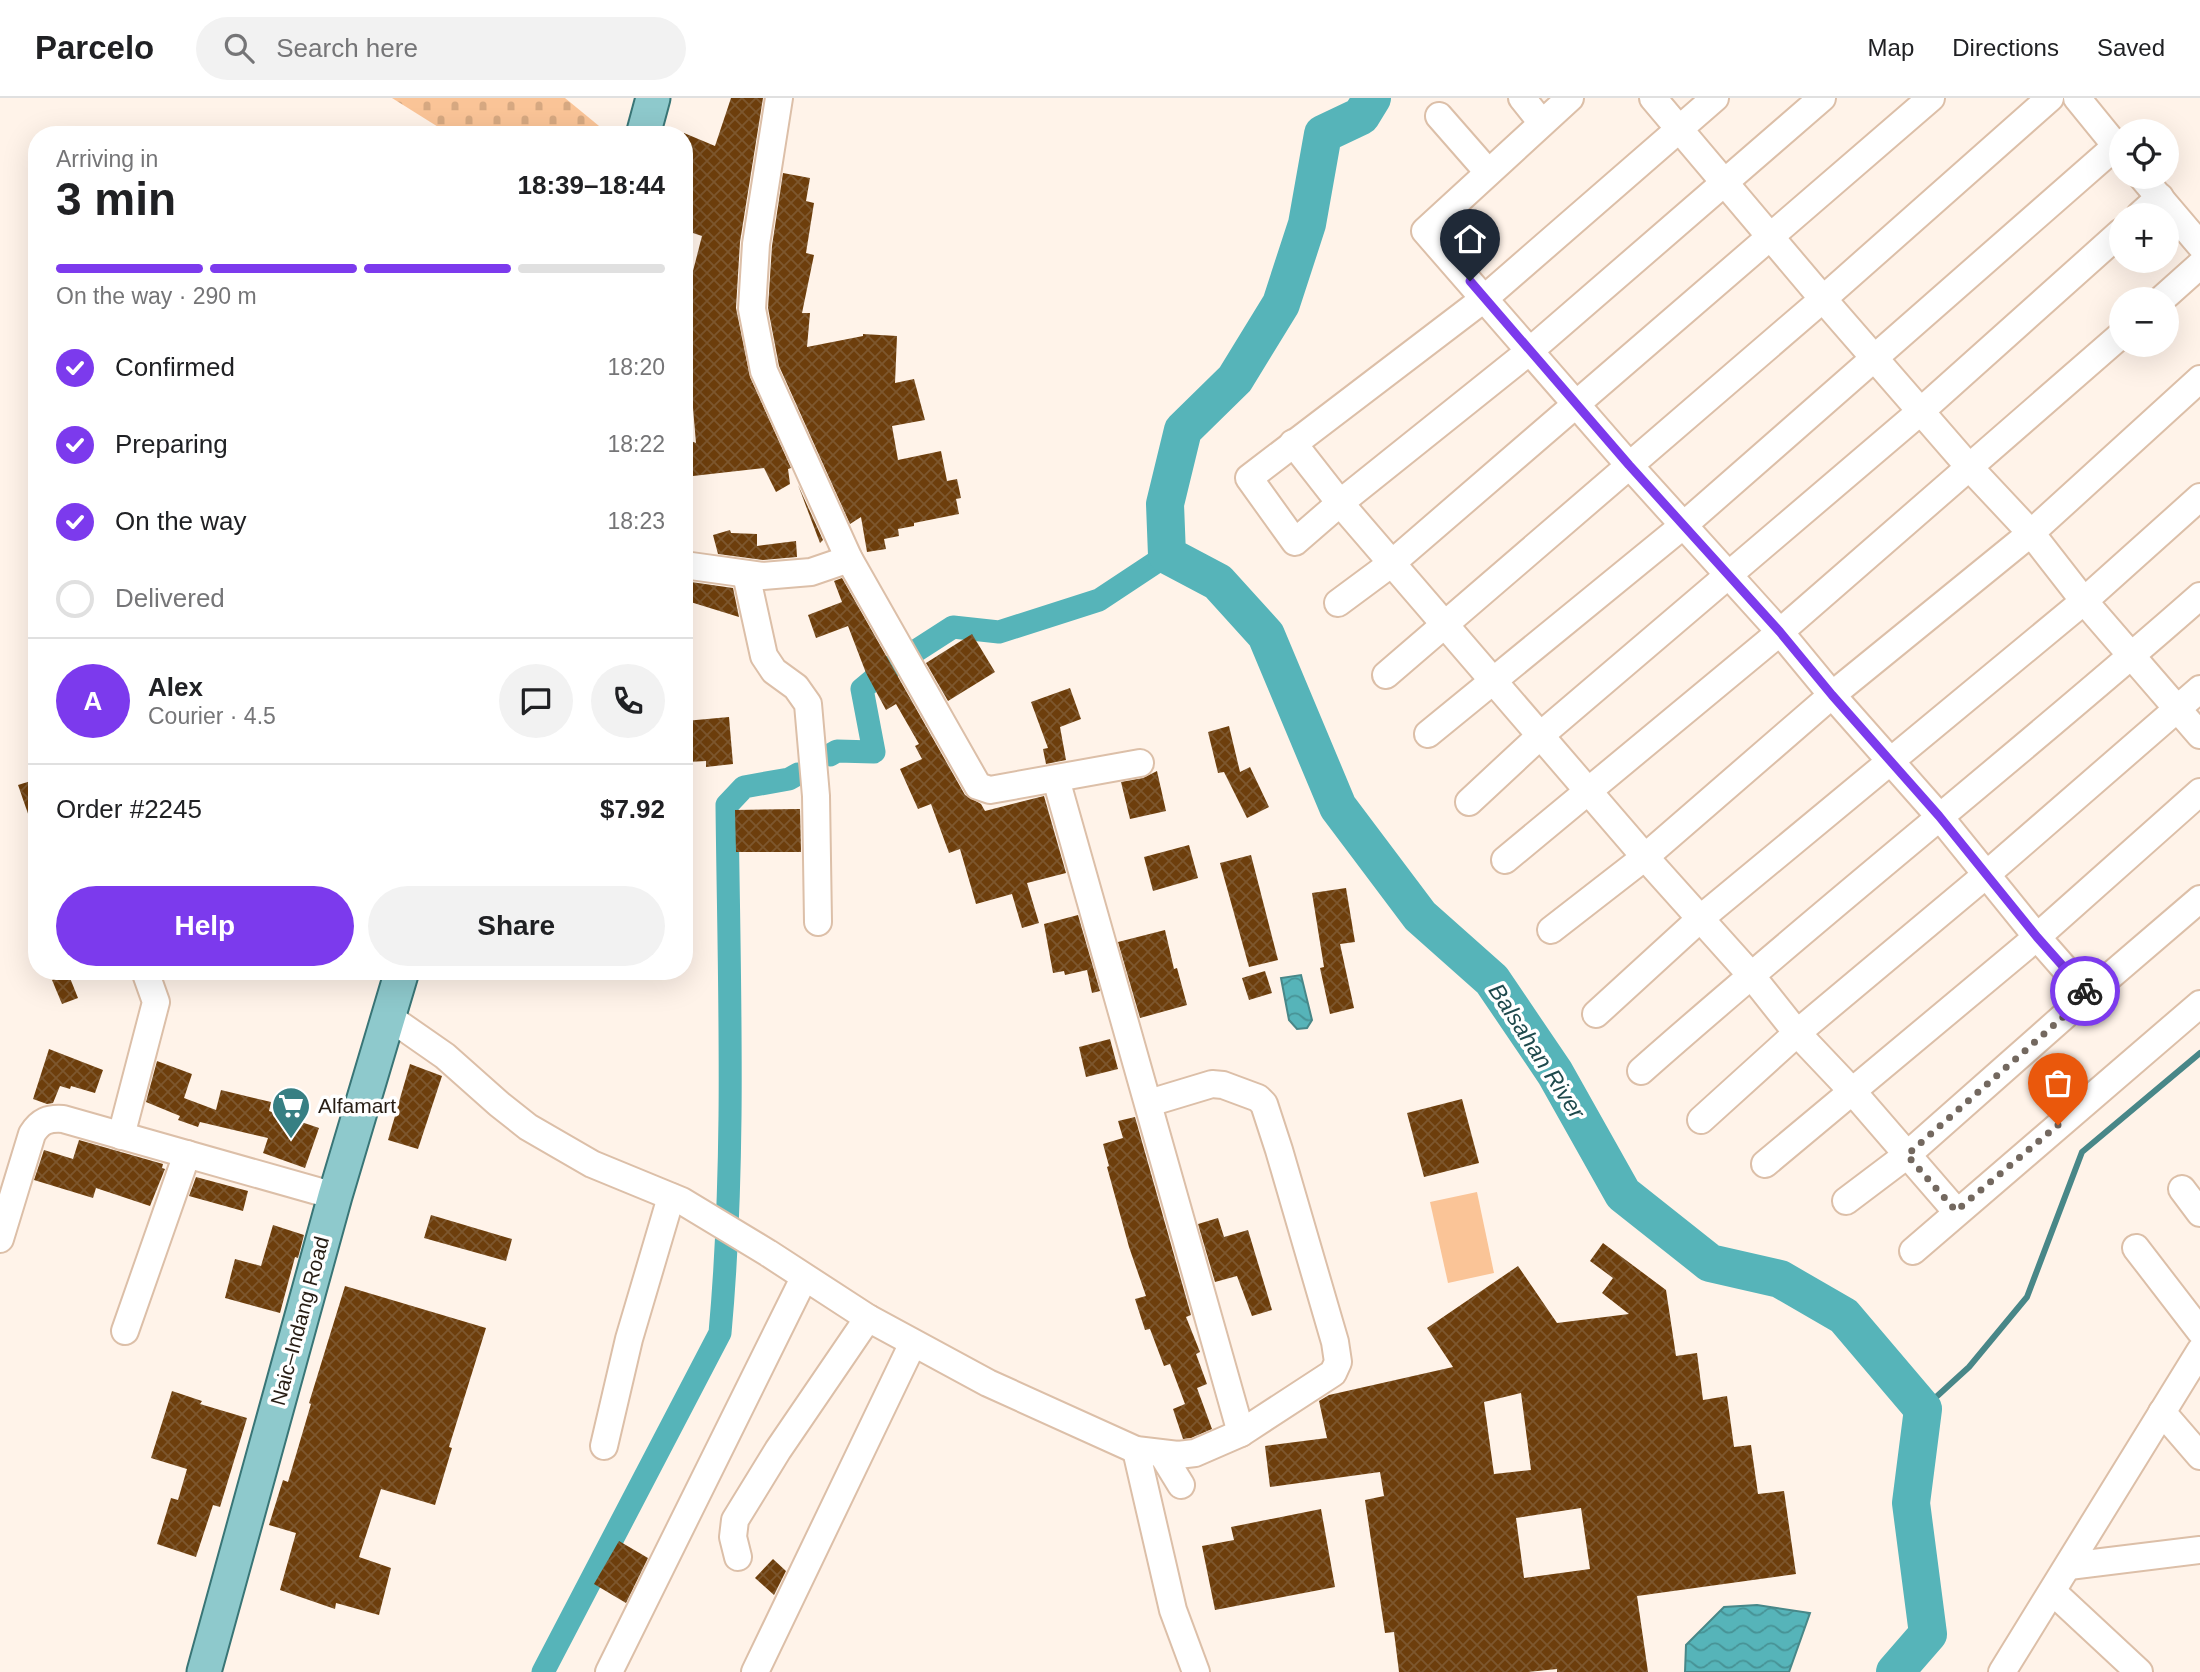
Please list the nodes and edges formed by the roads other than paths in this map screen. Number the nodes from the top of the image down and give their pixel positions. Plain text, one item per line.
1 (653, 98) edge
2 (779, 98) edge
3 (1522, 98) edge
4 (1570, 98) edge
5 (1653, 98) edge
6 (1715, 98) edge
7 (1822, 98) edge
8 (1931, 98) edge
9 (2050, 98) edge
10 (2077, 98) edge
11 (1438, 116) dead end
12 (1542, 123) junction
13 (645, 126) edge
14 (1680, 128) junction
15 (2109, 137) edge
16 (2109, 158) edge
17 (1488, 172) junction
18 (1724, 182) junction
19 (2153, 189) edge
20 (2160, 197) junction
21 (2153, 203) edge
22 (1771, 237) junction
23 (2109, 243) edge
24 (2200, 245) edge
25 (2200, 265) edge
26 (2175, 287) edge
27 (1485, 298) junction
28 (1823, 299) junction
29 (2109, 346) edge
30 (1531, 350) junction
31 (1876, 359) junction
32 (2200, 379) edge
33 (1578, 403) junction
34 (1921, 411) junction
35 (1293, 443) junction
36 (1629, 465) junction
37 (1970, 468) junction
38 (2200, 497) edge
39 (1340, 503) junction
40 (1685, 524) junction
41 (2031, 533) junction
42 (849, 559) junction
43 (1392, 563) junction
44 (693, 566) edge
45 (746, 574) junction
46 (1730, 575) junction
47 (2200, 596) edge
48 (2084, 601) junction
49 (1338, 603) dead end
50 (1446, 623) junction
51 (1780, 632) junction
52 (2132, 656) junction
53 (1386, 675) dead end
54 (1495, 681) junction
55 (2200, 689) edge
56 (1832, 695) junction
57 (2177, 709) junction
58 (1428, 734) dead end
59 (1542, 734) junction
60 (2200, 735) edge
61 (1891, 761) junction
62 (1140, 763) dead end
63 (1056, 779) junction
64 (1591, 791) junction
65 (2200, 792) edge
66 (1469, 802) dead end
67 (1939, 816) junction
68 (1645, 857) junction
69 (1505, 860) dead end
70 (1987, 874) junction
71 (2200, 899) edge
72 (1701, 918) junction
73 (818, 922) dead end
74 (1551, 930) dead end
75 (2037, 937) junction
76 (1750, 974) junction
77 (148, 980) edge
78 (399, 980) edge
79 (2088, 995) junction
80 (2200, 1004) edge
81 (1596, 1014) dead end
82 (389, 1017) junction
83 (1797, 1032) junction
84 (1641, 1071) dead end
85 (1853, 1092) junction
86 (1149, 1103) junction
87 (1701, 1120) dead end
88 (121, 1136) junction
89 (187, 1154) junction
90 (1907, 1155) junction
91 (1765, 1164) dead end
92 (2182, 1189) dead end
93 (335, 1195) junction
94 (677, 1199) junction
95 (1846, 1201) dead end
96 (1956, 1211) junction
97 (2200, 1213) edge
98 (0, 1239) edge
99 (2136, 1248) dead end
100 (1913, 1251) dead end
101 (804, 1278) junction
102 (868, 1318) junction
103 (125, 1331) dead end
104 (2200, 1331) edge
105 (914, 1343) junction
106 (2200, 1352) edge
107 (2162, 1412) junction
108 (1241, 1433) junction
109 (604, 1446) dead end
110 (1149, 1452) junction
111 (2200, 1456) edge
112 (1181, 1485) dead end
113 (2200, 1550) edge
114 (738, 1557) dead end
115 (2069, 1566) junction
116 (2053, 1592) junction
117 (2006, 1671) edge
118 (204, 1672) edge
119 (609, 1672) edge
120 (755, 1672) edge
121 (1196, 1672) edge
122 (2138, 1672) edge

1 - 13 main road
2 - 42 street
3 - 12 street
4 - 12 street
5 - 14 street
6 - 14 street
7 - 18 street
8 - 22 street
9 - 28 street
10 - 15 street
11 - 17 street
12 - 17 street
14 - 18 street
14 - 27 street
16 - 31 street
17 - 27 street
18 - 22 street
18 - 30 street
19 - 20 street
20 - 21 street
20 - 24 street
22 - 28 street
22 - 33 street
23 - 34 street
25 - 26 street
27 - 30 street
27 - 35 street
28 - 31 street
28 - 36 street
29 - 37 street
30 - 33 street
30 - 39 street
31 - 34 street
31 - 40 street
32 - 41 street
33 - 36 street
33 - 43 street
34 - 37 street
34 - 46 street
35 - 39 street
35 - 39 street
36 - 40 street
36 - 50 street
37 - 41 street
37 - 51 street
38 - 48 street
39 - 43 street
40 - 46 street
40 - 54 street
41 - 48 street
41 - 56 street
42 - 45 street
42 - 63 street
43 - 49 street
43 - 50 street
44 - 45 street
45 - 73 street
46 - 51 street
46 - 59 street
47 - 52 street
48 - 52 street
48 - 61 street
50 - 53 street
50 - 54 street
51 - 56 street
51 - 64 street
52 - 57 street
52 - 67 street
54 - 58 street
54 - 59 street
55 - 57 street
56 - 61 street
56 - 68 street
57 - 60 street
57 - 70 street
59 - 64 street
59 - 66 street
61 - 67 street
61 - 72 street
62 - 63 street
63 - 86 street
64 - 68 street
64 - 69 street
65 - 75 street
67 - 70 street
67 - 76 street
68 - 72 street
68 - 74 street
70 - 75 street
70 - 83 street
71 - 79 street
72 - 76 street
72 - 81 street
75 - 79 street
75 - 85 street
76 - 83 street
76 - 84 street
77 - 88 street
78 - 82 main road, Naic–Indang Road
79 - 90 street
80 - 96 street
82 - 93 main road, Naic–Indang Road
82 - 94 street
83 - 85 street
83 - 87 street
85 - 90 street
85 - 91 street
86 - 108 street
86 - 108 street
88 - 89 street
88 - 98 street
89 - 93 street
89 - 103 street
90 - 95 street
90 - 96 street
92 - 97 street
93 - 118 main road, Naic–Indang Road
94 - 101 street
94 - 109 street
96 - 100 street
99 - 104 street
101 - 102 street
101 - 119 street
102 - 105 street
102 - 114 street
105 - 110 street
105 - 120 street
106 - 107 street
107 - 111 street
107 - 115 street
108 - 110 street
110 - 112 street
110 - 121 street
113 - 115 street
115 - 116 street
116 - 117 street
116 - 122 street

